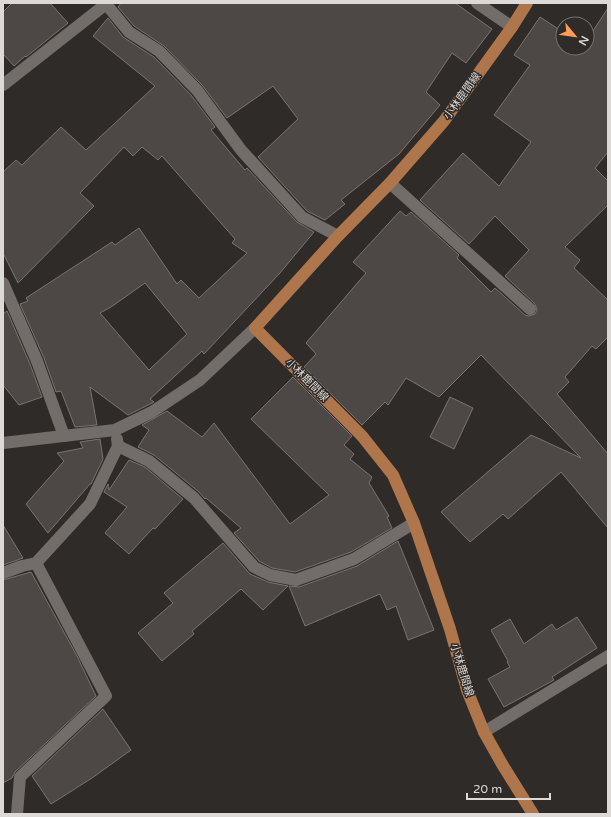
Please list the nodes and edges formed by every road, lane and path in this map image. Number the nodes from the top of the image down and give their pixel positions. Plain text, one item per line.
1 (477, 3) edge
2 (527, 3) edge
3 (512, 27) junction
4 (3, 84) edge
5 (390, 183) junction
6 (338, 236) junction
7 (3, 283) edge
8 (530, 309) dead end
9 (255, 328) junction
10 (115, 430) junction
11 (64, 436) junction
12 (3, 442) edge
13 (118, 446) junction
14 (414, 523) junction
15 (36, 563) junction
16 (3, 572) edge
17 (608, 656) edge
18 (484, 732) junction
19 (17, 814) edge
20 (533, 814) edge

1 - 3 street
2 - 3 main road, 小林鹿間線
3 - 5 main road, 小林鹿間線
4 - 6 street
5 - 6 main road, 小林鹿間線
5 - 8 street
6 - 9 main road, 小林鹿間線
7 - 11 street
9 - 10 street
9 - 14 main road, 小林鹿間線
10 - 11 street
10 - 13 street
11 - 12 street
13 - 14 street
13 - 15 street
14 - 18 main road, 小林鹿間線
15 - 16 street
15 - 19 street
17 - 18 street
18 - 20 main road, 小林鹿間線

